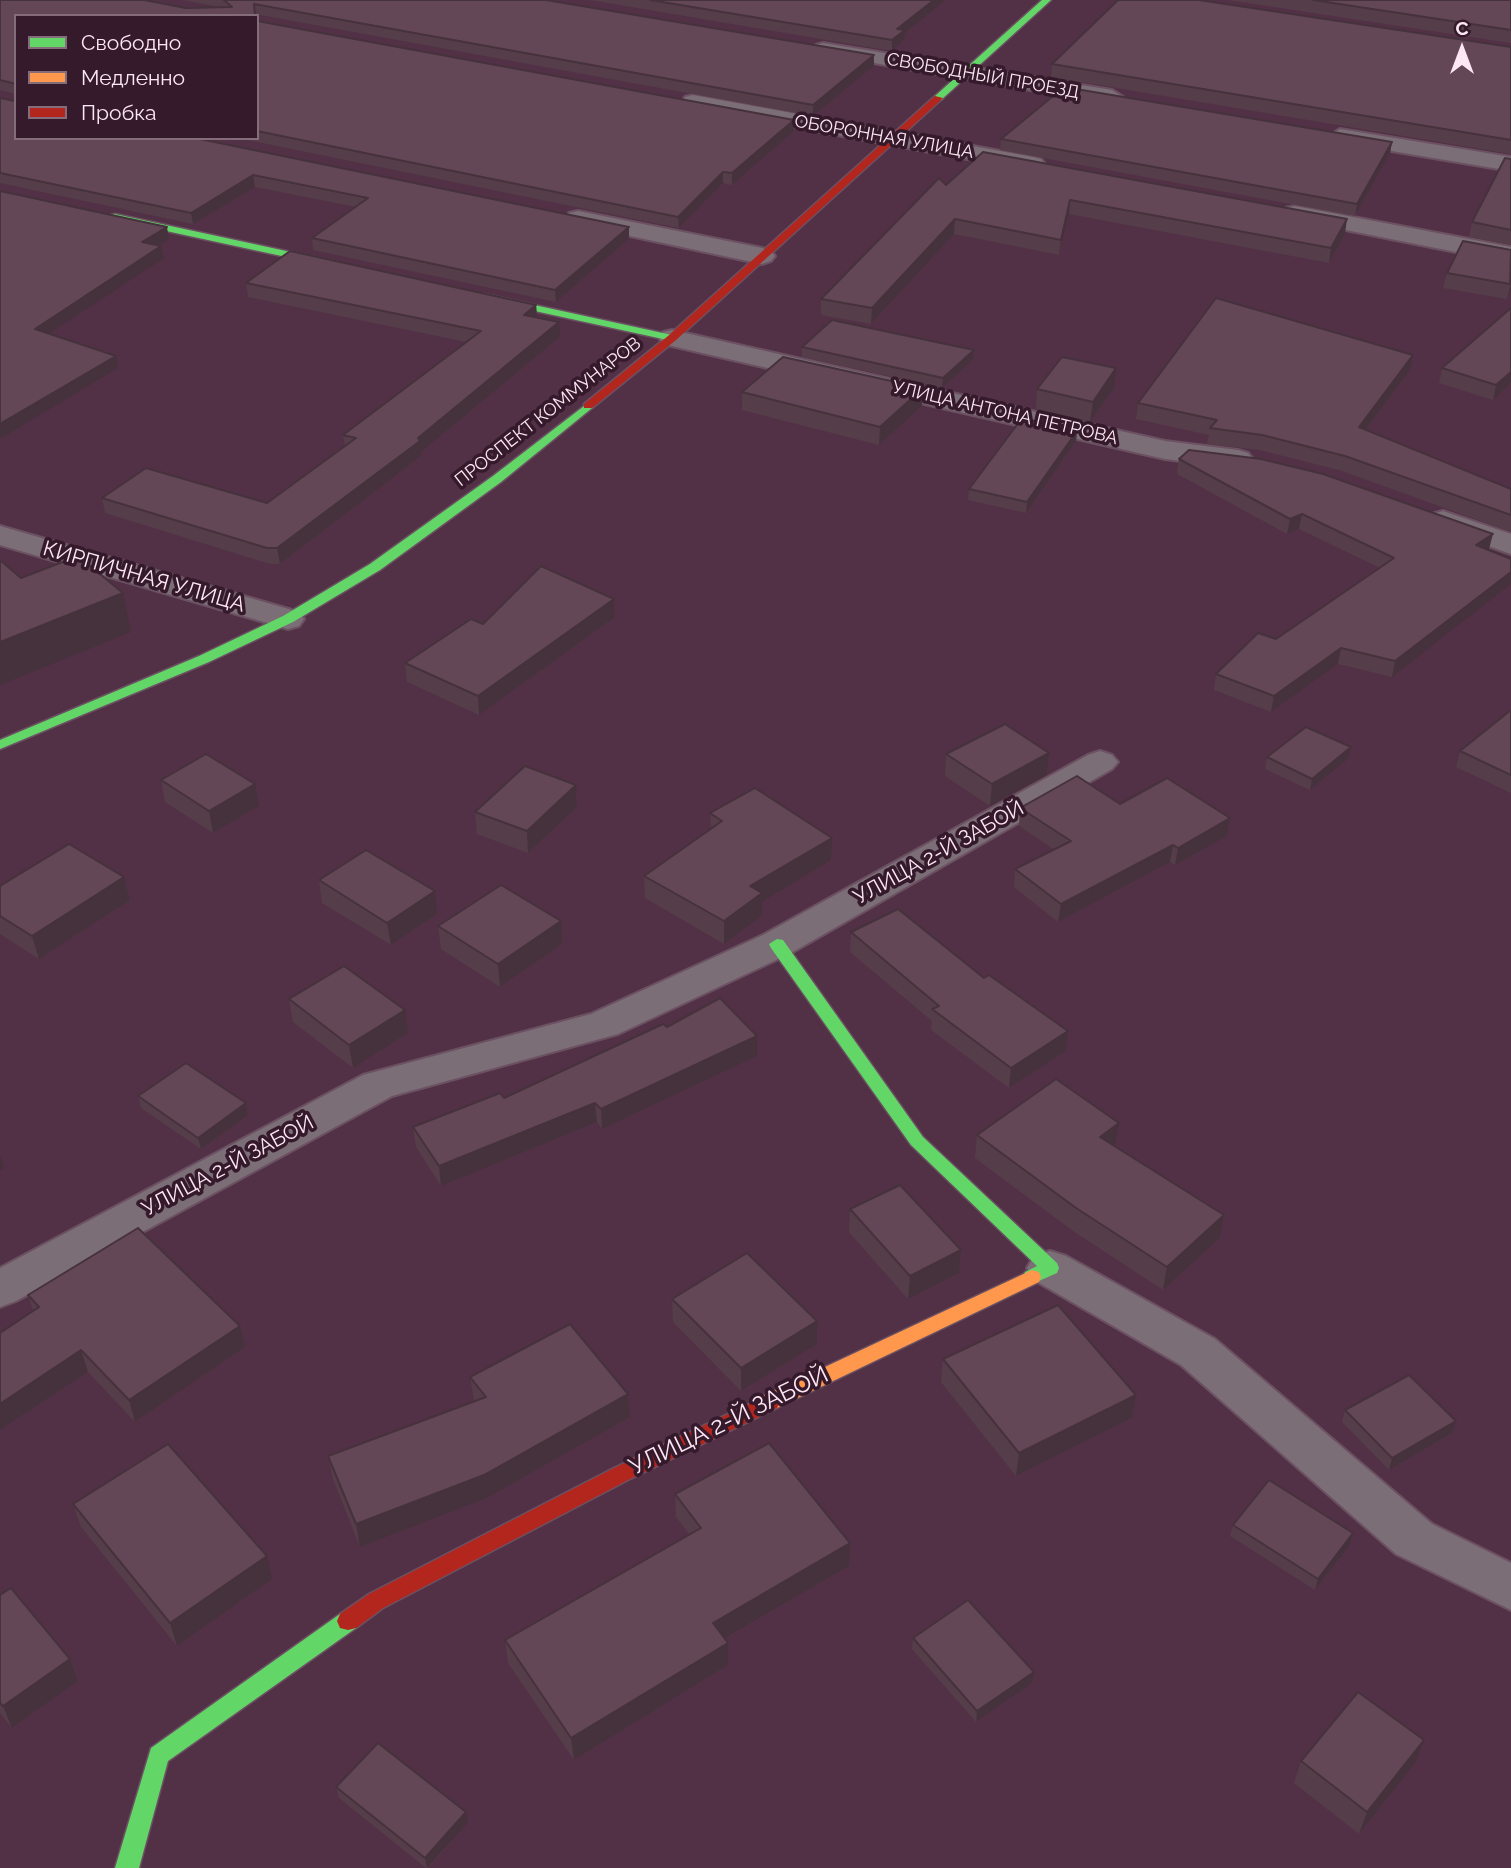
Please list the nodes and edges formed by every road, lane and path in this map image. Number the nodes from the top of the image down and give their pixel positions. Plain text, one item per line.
1 (1046, 0) edge
2 (808, 46) edge
3 (967, 73) junction
4 (666, 97) edge
5 (1133, 101) edge
6 (1322, 133) edge
7 (896, 139) junction
8 (1511, 164) edge
9 (1052, 168) edge
10 (1269, 208) edge
11 (94, 213) edge
12 (549, 213) edge
13 (1511, 254) edge
14 (762, 256) junction
15 (350, 268) edge
16 (472, 295) edge
17 (672, 338) junction
18 (1259, 462) edge
19 (1420, 511) edge
20 (0, 535) edge
21 (1511, 544) edge
22 (288, 619) junction
23 (0, 745) edge
24 (1100, 762) dead end
25 (778, 944) junction
26 (1050, 1268) junction
27 (0, 1289) edge
28 (1511, 1588) edge
29 (127, 1868) edge

1 - 3 street, ПРОСПЕКТ КОММУНАРОВ
2 - 3 street, СВОБОДНЫЙ ПРОЕЗД
3 - 5 street, СВОБОДНЫЙ ПРОЕЗД
3 - 7 street, ПРОСПЕКТ КОММУНАРОВ
4 - 7 street, ОБОРОННАЯ УЛИЦА
6 - 8 street
7 - 9 street, ОБОРОННАЯ УЛИЦА
7 - 14 street, ПРОСПЕКТ КОММУНАРОВ
10 - 13 street
11 - 15 street
12 - 14 street
14 - 17 street, ПРОСПЕКТ КОММУНАРОВ
16 - 17 street, УЛИЦА АНТОНА ПЕТРОВА
17 - 18 street, УЛИЦА АНТОНА ПЕТРОВА
17 - 22 street, ПРОСПЕКТ КОММУНАРОВ
19 - 21 street
20 - 22 street, КИРПИЧНАЯ УЛИЦА
22 - 23 street, ПРОСПЕКТ КОММУНАРОВ
24 - 25 street, УЛИЦА 2-Й ЗАБОЙ
25 - 26 street
25 - 27 street, УЛИЦА 2-Й ЗАБОЙ
26 - 28 street
26 - 29 street, УЛИЦА 2-Й ЗАБОЙ

